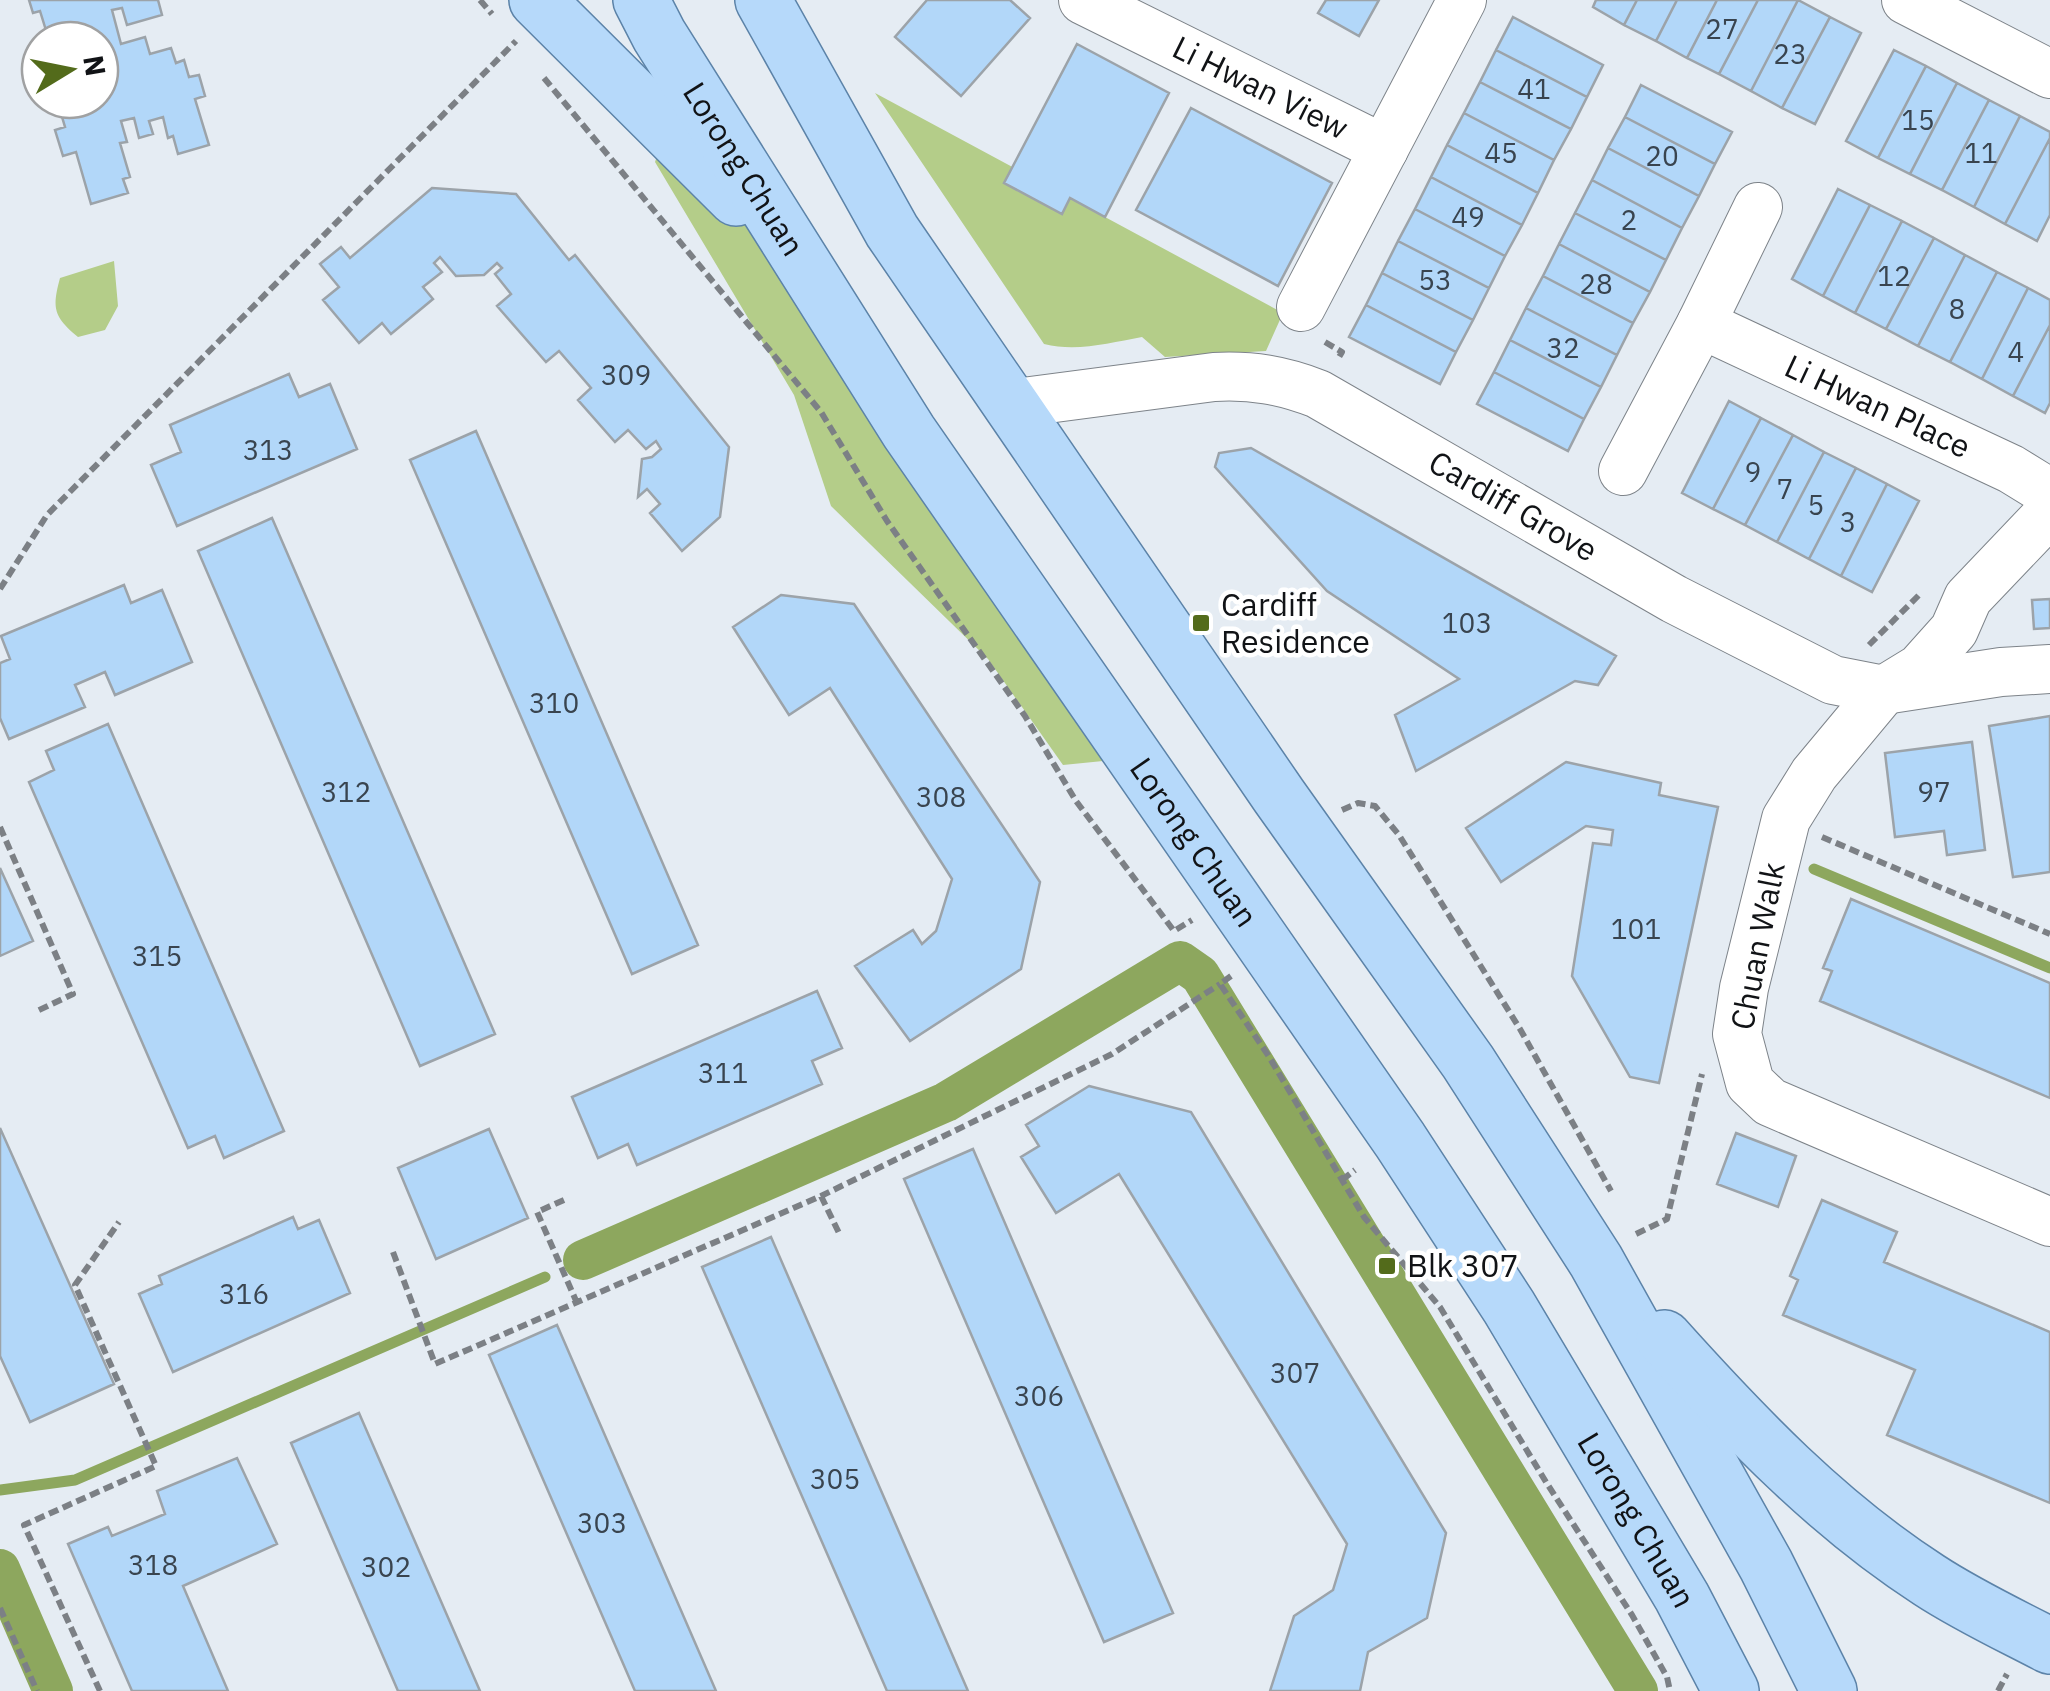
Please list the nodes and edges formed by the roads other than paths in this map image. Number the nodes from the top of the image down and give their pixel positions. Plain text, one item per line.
1 (640, 0) edge
2 (763, 0) edge
3 (1083, 0) edge
4 (1462, 0) edge
5 (1906, 0) edge
6 (526, 21) edge
7 (2050, 74) edge
8 (1384, 149) junction
9 (1758, 207) dead end
10 (806, 266) junction
11 (1301, 308) dead end
12 (1701, 324) junction
13 (1010, 404) junction
14 (1623, 471) dead end
15 (2050, 493) edge
16 (2050, 512) edge
17 (1947, 593) junction
18 (2050, 669) edge
19 (2002, 672) junction
20 (1884, 690) junction
21 (2050, 1222) edge
22 (1625, 1249) junction
23 (1682, 1597) junction
24 (2050, 1646) edge
25 (1698, 1691) edge
26 (1732, 1691) edge
27 (1829, 1691) edge

1 - 10 main road, Lorong Chuan
2 - 13 main road
3 - 8 street, Li Hwan View
4 - 8 street, Li Hwan View
5 - 7 street
6 - 10 main road
8 - 11 street, Li Hwan View
9 - 12 street
10 - 23 main road, Lorong Chuan
12 - 14 street
12 - 15 street, Li Hwan Place
13 - 20 street, Cardiff Grove
13 - 22 main road
16 - 17 street, Chuan Walk
17 - 19 street
17 - 20 street, Chuan Walk
18 - 19 street, Cardiff Grove
19 - 20 street, Cardiff Grove
20 - 21 street, Chuan Walk
22 - 24 main road
22 - 27 main road
23 - 25 main road
23 - 26 main road, Lorong Chuan

